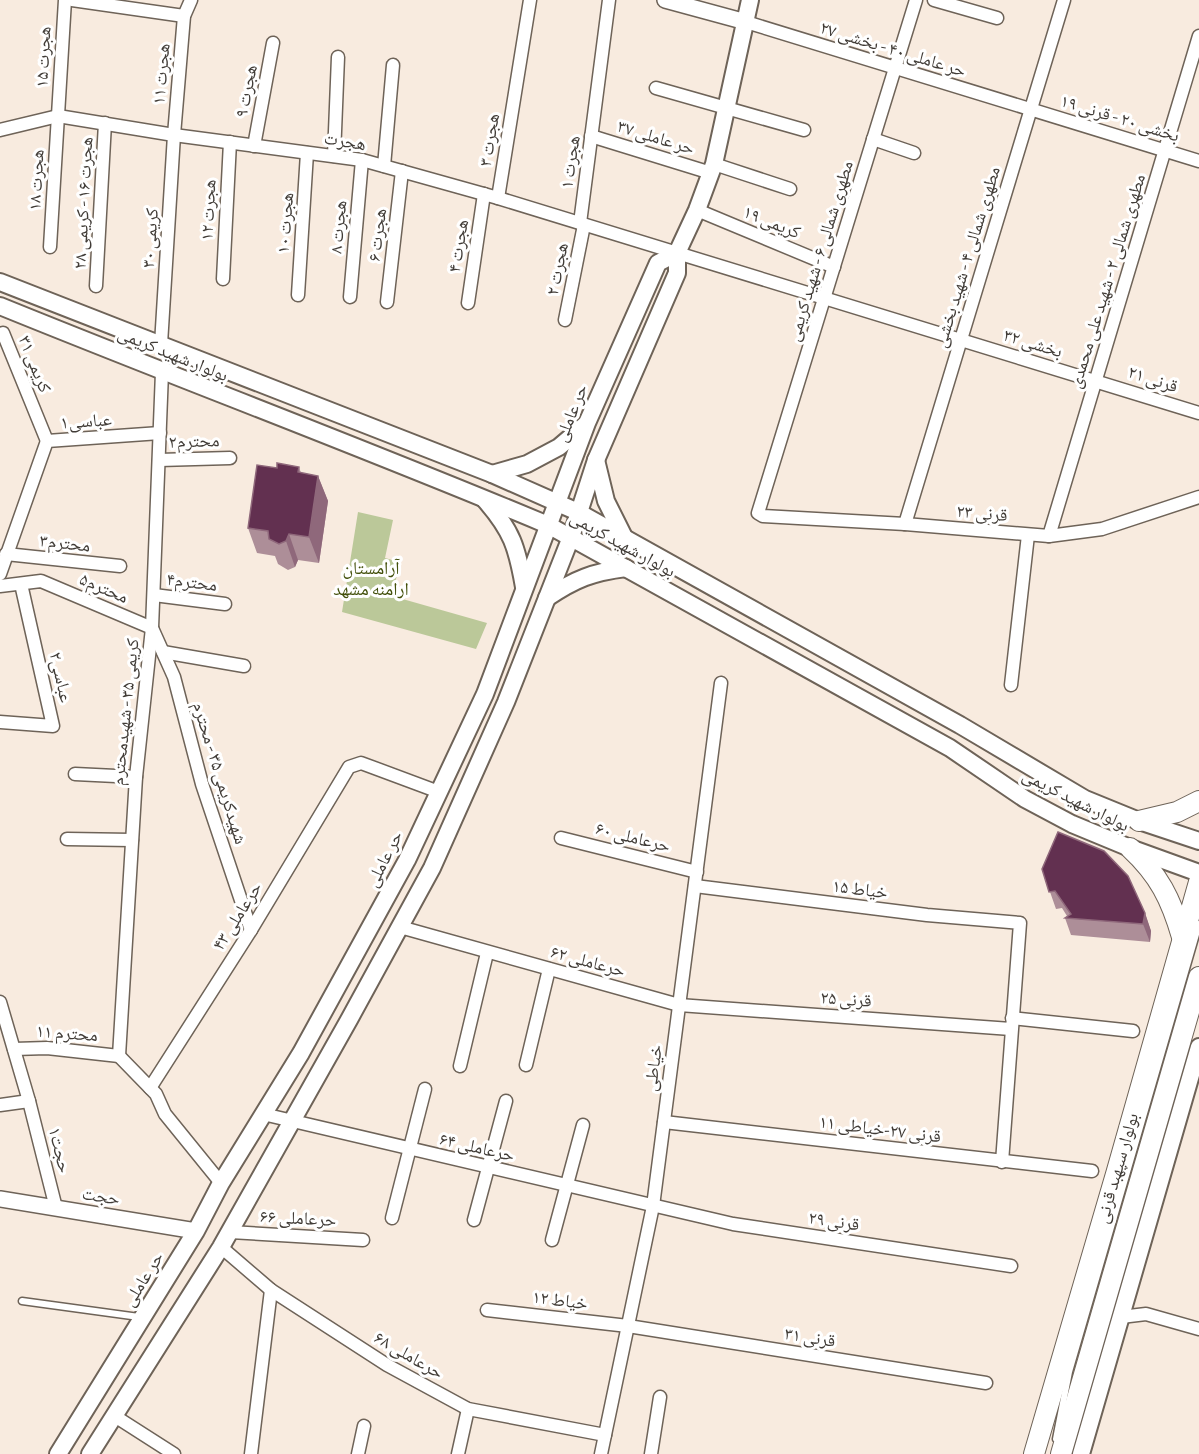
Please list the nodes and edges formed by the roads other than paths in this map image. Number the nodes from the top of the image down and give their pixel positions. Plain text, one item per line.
1 (65, 0) edge
2 (72, 0) edge
3 (191, 0) edge
4 (530, 0) edge
5 (609, 0) edge
6 (665, 0) edge
7 (750, 0) edge
8 (916, 0) edge
9 (934, 0) edge
10 (1064, 0) edge
11 (184, 16) junction
12 (998, 18) dead end
13 (746, 22) junction
14 (1199, 36) edge
15 (273, 43) dead end
16 (338, 57) dead end
17 (1195, 61) edge
18 (393, 65) dead end
19 (895, 68) junction
20 (656, 88) dead end
21 (728, 107) junction
22 (1031, 110) junction
23 (58, 116) junction
24 (105, 123) junction
25 (0, 130) edge
26 (804, 130) dead end
27 (174, 135) junction
28 (591, 136) junction
29 (873, 139) junction
30 (230, 142) junction
31 (254, 146) junction
32 (1165, 151) junction
33 (307, 153) junction
34 (914, 153) dead end
35 (334, 156) junction
36 (362, 160) junction
37 (1199, 161) edge
38 (384, 166) junction
39 (712, 168) junction
40 (402, 171) junction
41 (790, 189) dead end
42 (484, 194) junction
43 (498, 198) junction
44 (697, 210) junction
45 (582, 224) junction
46 (50, 247) dead end
47 (677, 253) junction
48 (834, 267) junction
49 (223, 279) dead end
50 (0, 282) edge
51 (96, 286) dead end
52 (298, 295) dead end
53 (350, 297) dead end
54 (824, 298) junction
55 (387, 302) dead end
56 (468, 303) dead end
57 (0, 306) edge
58 (566, 320) dead end
59 (3, 333) dead end
60 (961, 340) junction
61 (161, 344) junction
62 (162, 372) junction
63 (1095, 380) junction
64 (1199, 413) edge
65 (587, 423) junction
66 (160, 433) junction
67 (47, 441) junction
68 (230, 458) dead end
69 (159, 460) junction
70 (596, 460) junction
71 (492, 474) junction
72 (481, 495) junction
73 (1199, 497) edge
74 (557, 503) junction
75 (578, 512) junction
76 (758, 513) joint
77 (905, 524) junction
78 (548, 525) junction
79 (1028, 535) junction
80 (1048, 536) junction
81 (571, 537) junction
82 (625, 539) junction
83 (6, 555) junction
84 (120, 566) dead end
85 (626, 568) junction
86 (0, 574) edge
87 (21, 584) junction
88 (0, 586) edge
89 (524, 590) junction
90 (154, 595) junction
91 (547, 598) junction
92 (225, 604) dead end
93 (152, 628) junction
94 (163, 652) junction
95 (243, 666) dead end
96 (721, 683) dead end
97 (1011, 685) dead end
98 (0, 722) edge
99 (75, 774) dead end
100 (136, 777) junction
101 (439, 792) junction
102 (1199, 801) edge
103 (1139, 820) junction
104 (561, 838) dead end
105 (67, 839) dead end
106 (132, 840) junction
107 (1199, 841) edge
108 (1130, 848) junction
109 (697, 872) junction
110 (1199, 873) edge
111 (1199, 882) edge
112 (695, 886) junction
113 (1199, 924) edge
114 (400, 927) junction
115 (251, 930) junction
116 (1183, 938) junction
117 (487, 953) junction
118 (549, 969) junction
119 (1199, 977) edge
120 (0, 1002) edge
121 (679, 1005) junction
122 (1011, 1024) junction
123 (1133, 1031) dead end
124 (14, 1049) junction
125 (119, 1056) junction
126 (1197, 1058) edge
127 (526, 1065) dead end
128 (460, 1066) dead end
129 (150, 1088) junction
130 (425, 1089) dead end
131 (29, 1101) junction
132 (506, 1101) dead end
133 (0, 1105) edge
134 (263, 1114) junction
135 (292, 1122) junction
136 (664, 1122) junction
137 (583, 1125) dead end
138 (410, 1149) junction
139 (1002, 1162) junction
140 (488, 1168) junction
141 (1092, 1171) dead end
142 (1151, 1178) junction
143 (221, 1183) junction
144 (566, 1186) junction
145 (0, 1199) edge
146 (653, 1206) junction
147 (56, 1208) junction
148 (392, 1218) dead end
149 (474, 1220) dead end
150 (196, 1231) junction
151 (230, 1232) junction
152 (363, 1240) dead end
153 (552, 1240) dead end
154 (221, 1247) junction
155 (1011, 1266) dead end
156 (271, 1290) junction
157 (22, 1300) dead end
158 (487, 1310) dead end
159 (1121, 1317) junction
160 (142, 1318) junction
161 (628, 1326) junction
162 (1199, 1329) edge
163 (986, 1383) dead end
164 (660, 1397) dead end
165 (468, 1409) junction
166 (1046, 1410) junction
167 (113, 1415) junction
168 (364, 1426) dead end
169 (605, 1435) junction
170 (1058, 1448) edge
171 (58, 1454) edge
172 (90, 1454) edge
173 (174, 1454) edge
174 (251, 1454) edge
175 (358, 1454) edge
176 (458, 1454) edge
177 (601, 1454) edge
178 (651, 1454) edge
179 (1034, 1454) edge
180 (1040, 1454) edge
181 (1081, 1454) edge

1 - 23 street, هجرت ۱۵
2 - 11 street
3 - 11 street, هجرت ۱۱
4 - 43 street, هجرت ۳
5 - 28 street, هجرت ۱
6 - 13 street
7 - 13 main road, حر عاملی
8 - 19 street, مطهری شمالی ۶ - شهید کریمی
9 - 12 street
10 - 22 street, مطهری شمالی ۴ - شهید بخشی
11 - 27 street, هجرت ۱۱
13 - 19 street, حر عاملی ۴۰ - بخشی ۲۷
13 - 21 main road, حر عاملی
14 - 17 street, مطهری شمالی ۲ - شهید علی محمدی
15 - 31 street, هجرت ۹
16 - 35 street
17 - 32 street, مطهری شمالی ۲ - شهید علی محمدی
18 - 38 street
19 - 22 street, حر عاملی ۴۰ - بخشی ۲۷
19 - 29 street, مطهری شمالی ۶ - شهید کریمی
20 - 21 street
21 - 26 street
21 - 39 main road, حر عاملی
22 - 32 street, بخشی ۲۰ - قرنی ۱۹
22 - 60 street, مطهری شمالی ۴ - شهید بخشی
23 - 24 street, هجرت
23 - 25 street, هجرت
23 - 46 street, هجرت ۱۸
24 - 27 street, هجرت
24 - 51 street, هجرت ۱۶ - کریمی ۲۸
27 - 30 street, هجرت
27 - 61 street, کریمی ۳۰
28 - 39 street, حر عاملی ۳۷
28 - 45 street, هجرت ۱
29 - 34 street
29 - 48 street, مطهری شمالی ۶ - شهید کریمی
30 - 31 street, هجرت
30 - 49 street, هجرت ۱۲
31 - 33 street, هجرت
32 - 37 street, بخشی ۲۰ - قرنی ۱۹
32 - 63 street, مطهری شمالی ۲ - شهید علی محمدی
33 - 35 street, هجرت
33 - 52 street, هجرت ۱۰
35 - 36 street, هجرت
36 - 38 street, هجرت
36 - 53 street, هجرت ۸
38 - 40 street, هجرت
39 - 41 street, حر عاملی ۳۷
39 - 44 main road, حر عاملی
40 - 42 street, هجرت
40 - 55 street, هجرت ۶
42 - 43 street, هجرت
42 - 56 street, هجرت ۴
43 - 45 street, هجرت
44 - 47 main road, حر عاملی
44 - 48 street, کریمی ۱۹
45 - 47 street, هجرت
45 - 58 street, هجرت ۲
47 - 54 street, هجرت
47 - 65 main road, حر عاملی
47 - 70 main road, حر عاملی
48 - 54 street, مطهری شمالی ۶ - شهید کریمی
50 - 61 main road, بولوار شهید کریمی
54 - 60 street, بخشی ۳۲
54 - 76 street, مطهری شمالی ۶ - شهید کریمی
57 - 62 main road, بولوار شهید کریمی
59 - 67 street, کریمی ۳۱
60 - 63 street, بخشی ۳۲
60 - 77 street, مطهری شمالی ۴ - شهید بخشی
61 - 71 main road, بولوار شهید کریمی
62 - 66 street, کریمی ۳۵ - شهیدمحترم
62 - 72 main road, بولوار شهید کریمی
63 - 64 street, قرنی ۲۱
63 - 80 street, مطهری شمالی ۲ - شهید علی محمدی
65 - 71 main road
65 - 74 main road, حر عاملی
66 - 67 street, عباسی۱
66 - 69 street, کریمی ۳۵ - شهیدمحترم
67 - 83 street, عباسی۱
68 - 69 street, محترم۲
69 - 90 street, کریمی ۳۵ - شهیدمحترم
70 - 75 main road, حر عاملی
70 - 82 main road
71 - 74 main road, بولوار شهید کریمی
72 - 78 main road, بولوار شهید کریمی
72 - 89 main road
73 - 80 street, قرنی ۲۳
74 - 75 main road, بولوار شهید کریمی
74 - 78 main road, حر عاملی
75 - 81 main road, حر عاملی
75 - 82 main road, بولوار شهید کریمی
76 - 77 street, قرنی ۲۳
77 - 79 street, قرنی ۲۳
78 - 81 main road, بولوار شهید کریمی
78 - 89 main road, حر عاملی
79 - 80 street, قرنی ۲۳
79 - 97 street
81 - 85 main road, بولوار شهید کریمی
81 - 91 main road, حر عاملی
82 - 103 main road, بولوار شهید کریمی
83 - 84 street, محترم۳
83 - 86 street, عباسی۱
85 - 91 main road
85 - 108 main road, بولوار شهید کریمی
87 - 88 street
87 - 93 street, محترم۵
87 - 98 street, عباسی۲
89 - 101 main road, حر عاملی
90 - 92 street, محترم۴
90 - 93 street, کریمی ۳۵ - شهیدمحترم
91 - 114 main road, حر عاملی
93 - 94 street, شهیدکریمی ۳۵ - محترم
93 - 100 street, کریمی ۳۵ - شهیدمحترم
94 - 95 street
94 - 115 street, شهیدکریمی ۳۵ - محترم
96 - 109 street, خیاطی
99 - 100 street
100 - 106 street, کریمی ۳۵ - شهیدمحترم
101 - 115 street, حرعاملی ۴۳
101 - 134 main road, حر عاملی
102 - 103 main road
103 - 107 main road, بولوار شهید کریمی
104 - 109 street, حرعاملی ۶۰
105 - 106 street
106 - 125 street, کریمی ۳۵ - شهیدمحترم
108 - 110 main road, بولوار شهید کریمی
108 - 116 main road
109 - 112 street, خیاطی
111 - 116 main road, بولوار سپهبد قرنی
112 - 121 street, خیاطی
112 - 122 street, خیاط ۱۵
113 - 170 lane
114 - 117 street, حرعاملی ۶۲
114 - 135 main road, حر عاملی
115 - 129 street, حرعاملی ۴۳
116 - 166 main road, بولوار سپهبد قرنی
117 - 118 street, حرعاملی ۶۲
117 - 128 street
118 - 121 street, حرعاملی ۶۲
118 - 127 street
119 - 142 main road, بولوار سپهبد قرنی
120 - 124 street, حجت۱
121 - 122 street, قرنی ۲۵
121 - 136 street, خیاطی
122 - 123 street, قرنی ۲۵
122 - 139 street
124 - 125 street, محترم ۱۱
124 - 131 street, حجت۱
125 - 129 street
126 - 142 main road
129 - 143 street
130 - 138 street
131 - 133 street
131 - 147 street, حجت۱
132 - 140 street
134 - 135 street, حرعاملی ۶۴
134 - 143 main road, حر عاملی
135 - 138 street, حرعاملی ۶۴
135 - 151 main road, حر عاملی
136 - 139 street, قرنی ۲۷-خیاطی ۱۱
136 - 146 street, خیاطی
137 - 144 street
138 - 140 street, حرعاملی ۶۴
138 - 148 street
139 - 141 street, قرنی ۲۷-خیاطی ۱۱
140 - 144 street, حرعاملی ۶۴
140 - 149 street
142 - 159 main road
142 - 170 main road, بولوار سپهبد قرنی
143 - 150 main road, حر عاملی
144 - 146 street, حرعاملی ۶۴
144 - 153 street
145 - 147 street, حجت
146 - 155 street, قرنی ۲۹
146 - 161 street, خیاطی
147 - 150 street, حجت
150 - 160 main road, حر عاملی
151 - 152 street, حرعاملی ۶۶
151 - 154 main road, حر عاملی
154 - 156 street, حرعاملی ۶۸
154 - 167 main road, حر عاملی
156 - 165 street, حرعاملی ۶۸
156 - 174 street
157 - 160 lane
158 - 161 street, خیاط ۱۲
159 - 162 street
159 - 181 main road
160 - 171 main road, حر عاملی
161 - 163 street, قرنی ۳۱
161 - 169 street, خیاطی
164 - 178 street
165 - 169 street, حرعاملی ۶۸
165 - 176 street
166 - 179 main road, بولوار سپهبد قرنی
166 - 180 lane
167 - 172 main road, حر عاملی
167 - 173 street
168 - 175 street
169 - 177 street, خیاطی

